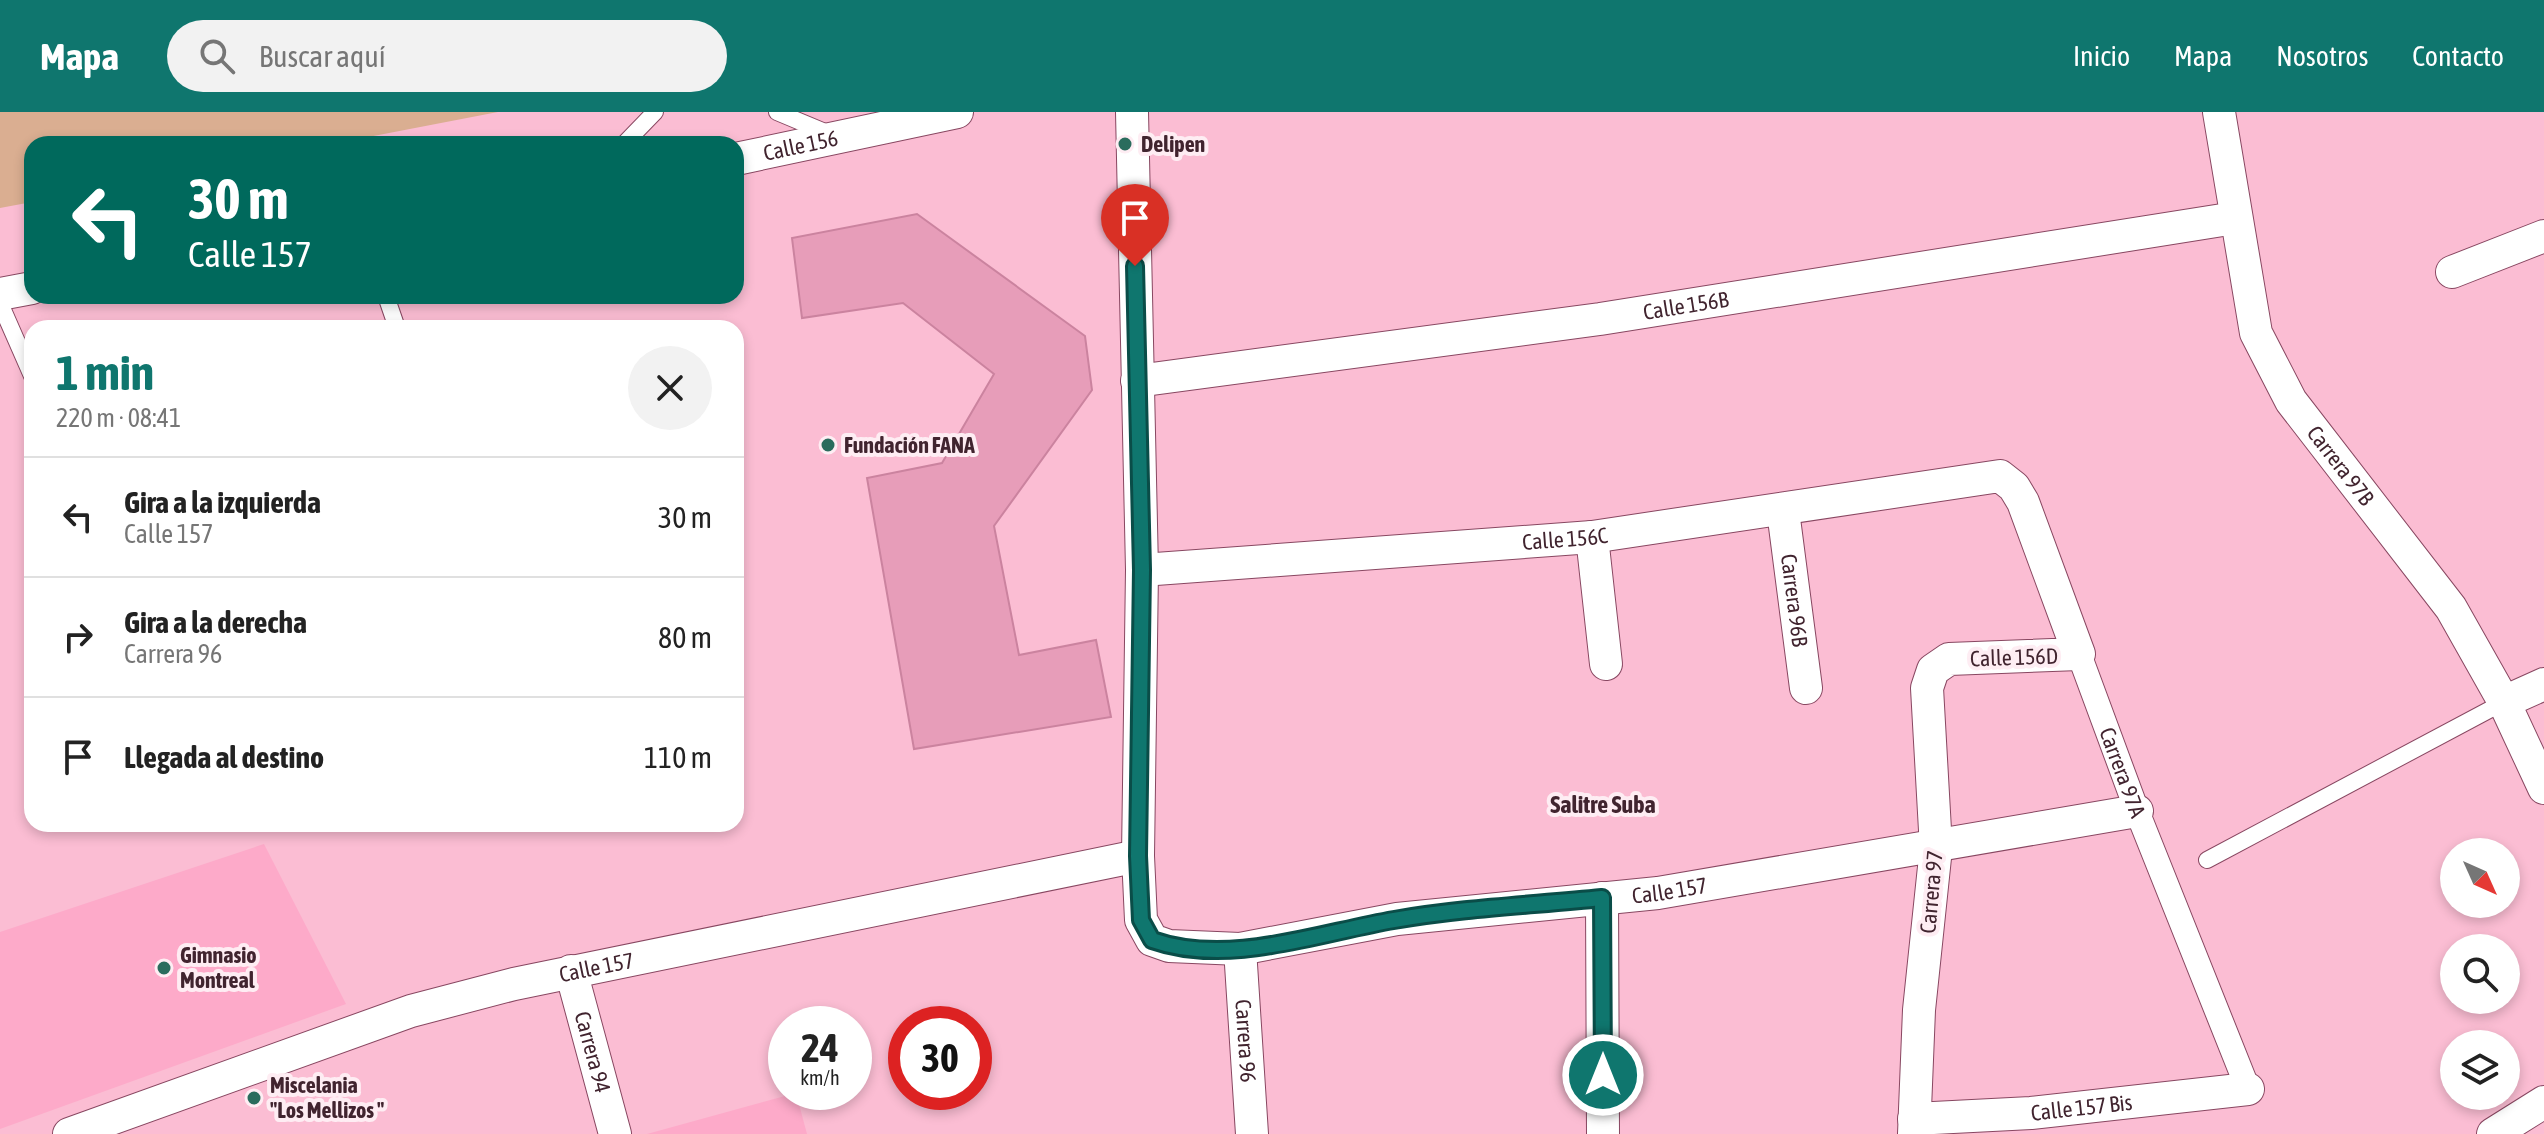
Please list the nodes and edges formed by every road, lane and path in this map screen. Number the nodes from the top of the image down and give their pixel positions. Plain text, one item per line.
1 (655, 112) edge
2 (777, 112) edge
3 (957, 112) edge
4 (1132, 112) edge
5 (2219, 112) edge
6 (632, 136) edge
7 (837, 137) junction
8 (744, 157) edge
9 (2235, 218) junction
10 (2544, 236) edge
11 (2452, 272) dead end
12 (24, 290) edge
13 (0, 294) edge
14 (0, 303) edge
15 (24, 358) edge
16 (1137, 381) junction
17 (1983, 477) joint
18 (1783, 511) junction
19 (1592, 537) junction
20 (1142, 570) junction
21 (2079, 654) junction
22 (1949, 659) joint
23 (1606, 664) dead end
24 (2544, 684) edge
25 (1806, 688) dead end
26 (2504, 702) junction
27 (2544, 788) edge
28 (2137, 811) junction
29 (1936, 848) junction
30 (1138, 856) junction
31 (2207, 860) dead end
32 (1602, 898) junction
33 (1240, 949) junction
34 (571, 971) junction
35 (2248, 1089) joint
36 (2544, 1102) edge
37 (1914, 1127) edge
38 (69, 1134) edge
39 (615, 1134) edge
40 (1252, 1134) edge
41 (1603, 1134) edge
42 (2493, 1134) edge

1 - 6 lane
2 - 7 lane
3 - 7 street, Calle 156
4 - 16 street
5 - 9 street, Carrera 97B
7 - 8 street, Calle 156
9 - 16 street, Calle 156B
9 - 26 street, Carrera 97B
10 - 11 street
12 - 13 street
14 - 15 lane
16 - 20 street
17 - 18 street, Calle 156C
17 - 21 street, Carrera 97A
18 - 19 street, Calle 156C
18 - 25 street, Carrera 96B
19 - 20 street, Calle 156C
19 - 23 street
20 - 30 street
21 - 22 street, Calle 156D
21 - 28 street, Carrera 97A
22 - 29 street, Carrera 97
24 - 26 street
26 - 27 street, Carrera 97B
26 - 31 lane
28 - 29 street, Calle 157
28 - 35 street, Carrera 97A
29 - 32 street, Calle 157
29 - 37 street, Carrera 97
30 - 33 street, Calle 157
30 - 34 street, Calle 157
32 - 33 street, Calle 157
32 - 41 street
33 - 40 street, Carrera 96
34 - 38 street, Calle 157
34 - 39 street, Carrera 94
35 - 37 street, Calle 157 Bis
36 - 42 street

